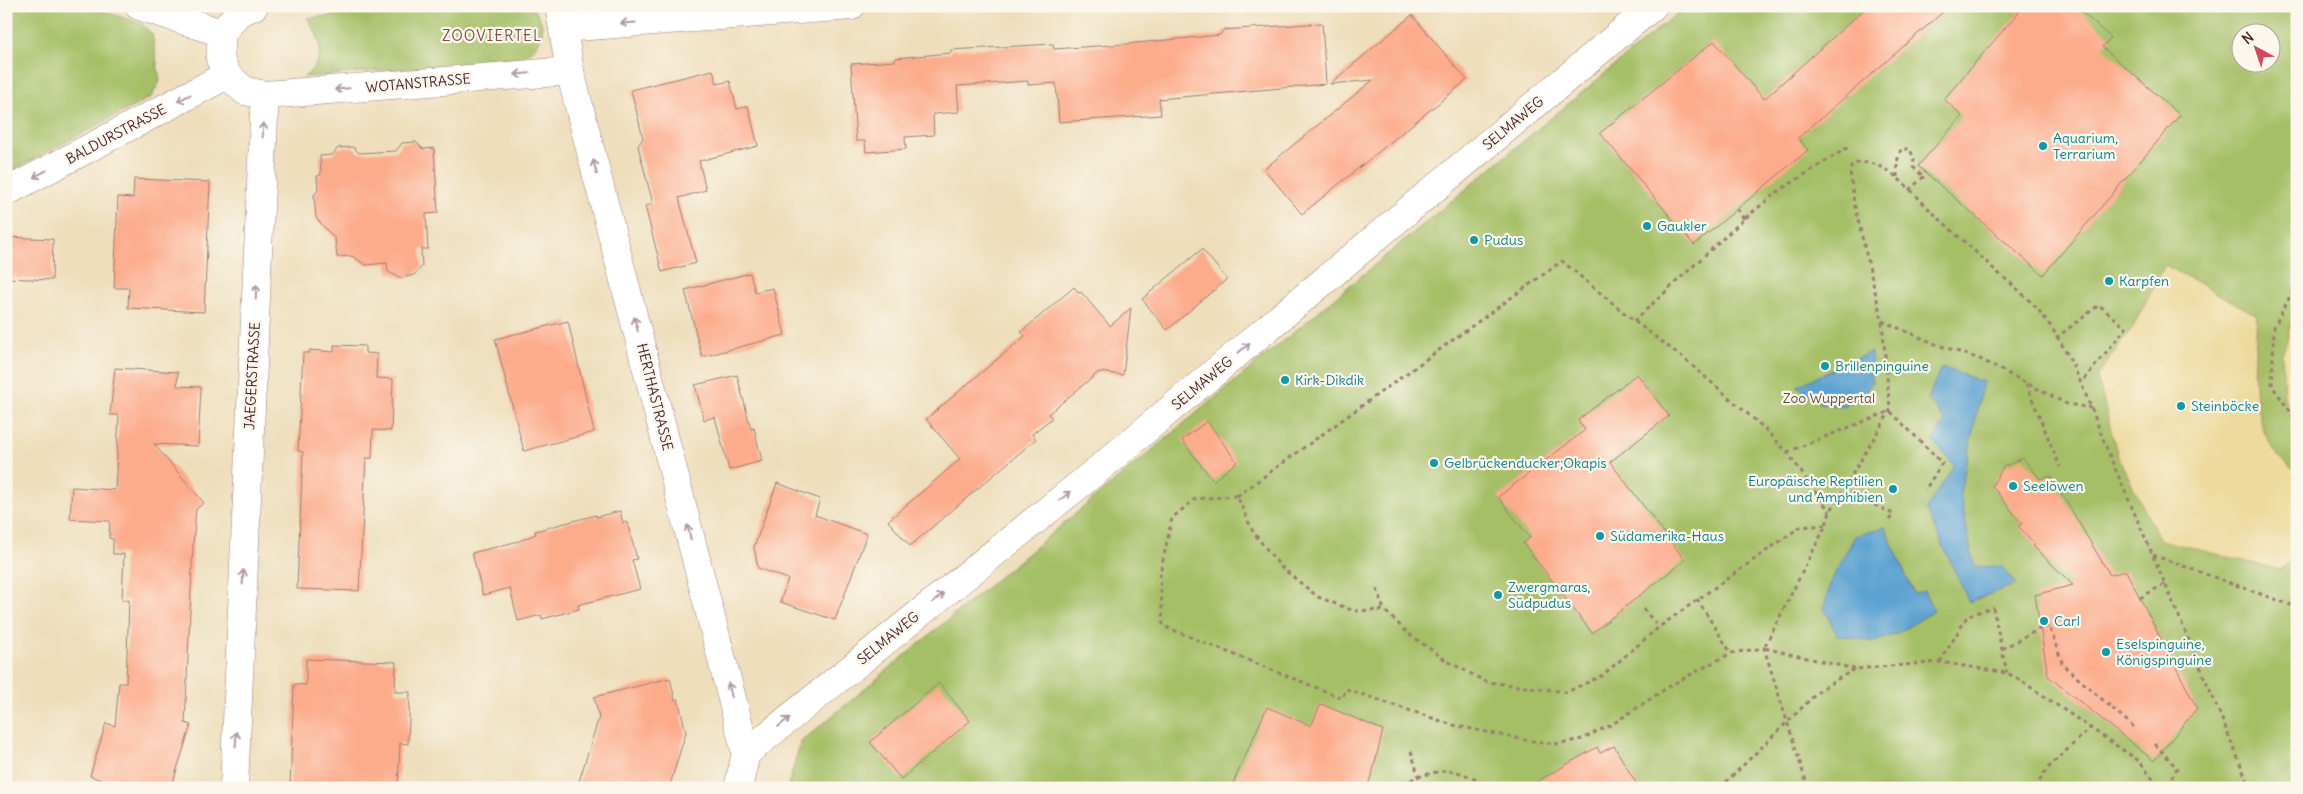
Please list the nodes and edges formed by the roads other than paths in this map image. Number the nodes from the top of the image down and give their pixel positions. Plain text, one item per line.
1 (139, 6) edge
2 (254, 6) edge
3 (851, 6) edge
4 (1653, 6) edge
5 (561, 17) edge
6 (222, 33) junction
7 (570, 71) junction
8 (227, 75) junction
9 (265, 95) junction
10 (6, 192) edge
11 (746, 753) junction
12 (234, 788) edge
13 (738, 788) edge

1 - 6 street
2 - 6 street
3 -> 5 street
11 -> 4 street, SELMAWEG
5 - 7 street, HERTHASTRASSE
6 - 8 street
7 -> 9 street, WOTANSTRASSE
11 -> 7 street, HERTHASTRASSE
8 - 9 street
8 -> 10 street, BALDURSTRASSE
12 -> 9 street, JAEGERSTRASSE
11 - 13 street, HERTHASTRASSE

